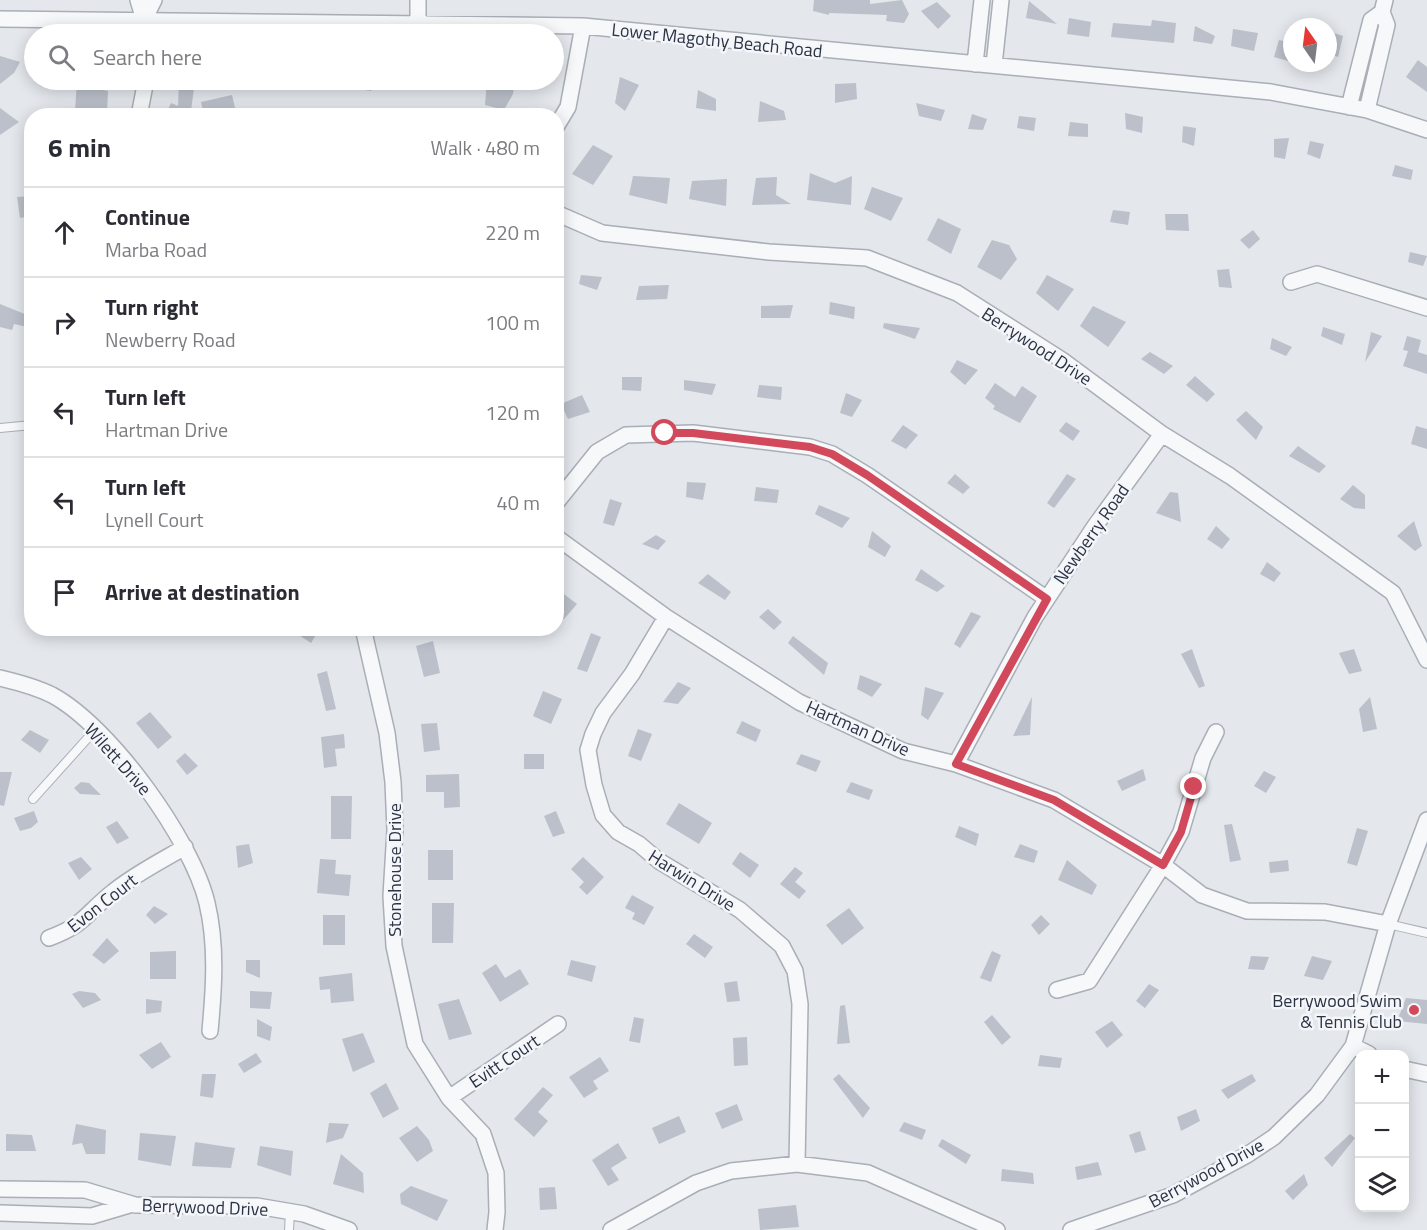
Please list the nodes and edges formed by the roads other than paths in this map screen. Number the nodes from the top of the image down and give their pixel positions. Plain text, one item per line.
1 (138, 0) edge
2 (154, 0) edge
3 (418, 0) edge
4 (982, 0) edge
5 (1001, 0) edge
6 (1384, 6) edge
7 (0, 19) edge
8 (418, 22) junction
9 (91, 24) edge
10 (144, 24) edge
11 (146, 24) edge
12 (309, 24) edge
13 (500, 24) edge
14 (564, 26) edge
15 (583, 26) junction
16 (975, 64) junction
17 (994, 66) junction
18 (144, 90) edge
19 (1349, 107) junction
20 (141, 108) edge
21 (1367, 110) junction
22 (564, 114) edge
23 (1427, 130) edge
24 (564, 216) edge
25 (1291, 282) dead end
26 (1427, 308) edge
27 (24, 426) edge
28 (0, 428) edge
29 (1162, 434) junction
30 (564, 493) edge
31 (564, 543) edge
32 (1047, 599) junction
33 (666, 617) junction
34 (365, 636) edge
35 (1427, 660) edge
36 (0, 678) edge
37 (95, 730) junction
38 (1216, 732) dead end
39 (956, 764) junction
40 (33, 798) dead end
41 (1427, 820) edge
42 (185, 847) junction
43 (1163, 865) junction
44 (1388, 924) junction
45 (1427, 933) edge
46 (49, 938) dead end
47 (1056, 990) dead end
48 (558, 1024) dead end
49 (210, 1030) dead end
50 (1353, 1046) junction
51 (1361, 1050) edge
52 (1409, 1070) edge
53 (1427, 1074) edge
54 (449, 1098) junction
55 (797, 1164) junction
56 (0, 1189) edge
57 (129, 1205) junction
58 (290, 1212) junction
59 (0, 1213) edge
60 (289, 1230) edge
61 (349, 1230) edge
62 (495, 1230) edge
63 (611, 1230) edge
64 (997, 1230) edge
65 (1071, 1230) edge

1 - 10 street
2 - 11 street
3 - 8 street
4 - 16 street
5 - 17 street
6 - 19 street
6 - 21 street
7 - 9 street, Lower Magothy Beach Road
8 - 12 street, Lower Magothy Beach Road
8 - 13 street, Lower Magothy Beach Road
14 - 15 street, Lower Magothy Beach Road
15 - 16 street, Lower Magothy Beach Road
15 - 22 street
16 - 17 street, Lower Magothy Beach Road
17 - 19 street, Lower Magothy Beach Road
18 - 20 street
19 - 21 street, Lower Magothy Beach Road
21 - 23 street, Lower Magothy Beach Road
24 - 29 street, Berrywood Drive
25 - 26 street
27 - 28 lane
29 - 32 street, Newberry Road
29 - 35 street, Berrywood Drive
30 - 32 street
31 - 33 street, Hartman Drive
32 - 39 street, Newberry Road
33 - 39 street, Hartman Drive
33 - 55 street, Harwin Drive
34 - 54 street, Stonehouse Drive
36 - 37 street, Wilett Drive
37 - 40 lane
37 - 42 street, Wilett Drive
38 - 43 street
39 - 43 street, Hartman Drive
41 - 44 street, Berrywood Drive
42 - 46 street, Evon Court
42 - 49 street, Wilett Drive
43 - 44 street, Hartman Drive
43 - 47 street
44 - 45 lane
44 - 50 street, Berrywood Drive
48 - 54 street, Evitt Court
50 - 51 street
50 - 65 street, Berrywood Drive
52 - 53 street
54 - 62 street, Stonehouse Drive
55 - 63 street
55 - 64 street
56 - 57 street, Berrywood Drive
57 - 58 street, Berrywood Drive
57 - 59 street, Berrywood Drive
58 - 60 lane
58 - 61 street, Berrywood Drive

